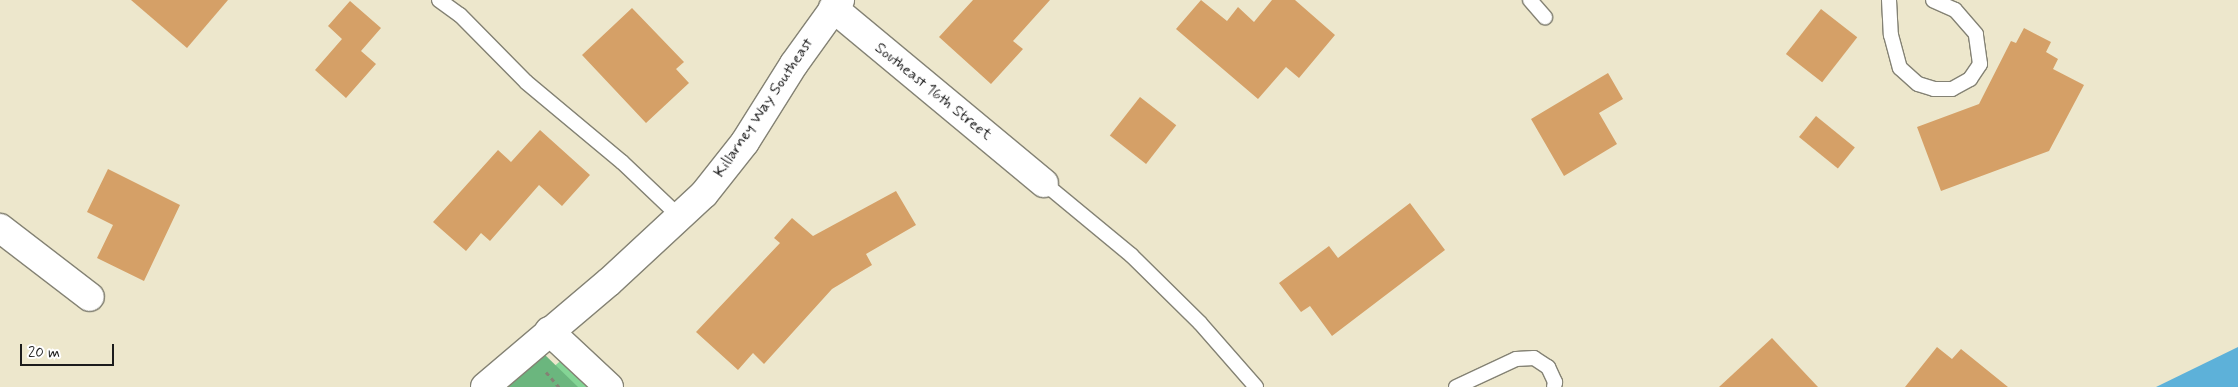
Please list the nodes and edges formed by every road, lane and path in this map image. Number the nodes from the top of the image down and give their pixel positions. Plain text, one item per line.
1 (439, 0) edge
2 (1530, 0) edge
3 (1890, 0) edge
4 (1933, 0) edge
5 (832, 3) edge
6 (1545, 17) dead end
7 (1044, 183) joint
8 (680, 217) junction
9 (0, 228) edge
10 (90, 297) dead end
11 (549, 331) junction
12 (485, 387) edge
13 (609, 387) edge
14 (1256, 387) edge
15 (1456, 387) edge
16 (1554, 387) edge

1 - 8 lane
2 - 6 lane
3 - 4 lane
5 - 7 street, Southeast 16th Street
5 - 8 street, Killarney Way Southeast
7 - 14 lane
8 - 11 street, Killarney Way Southeast
9 - 10 street
11 - 12 street, Killarney Way Southeast
11 - 13 street
15 - 16 lane

